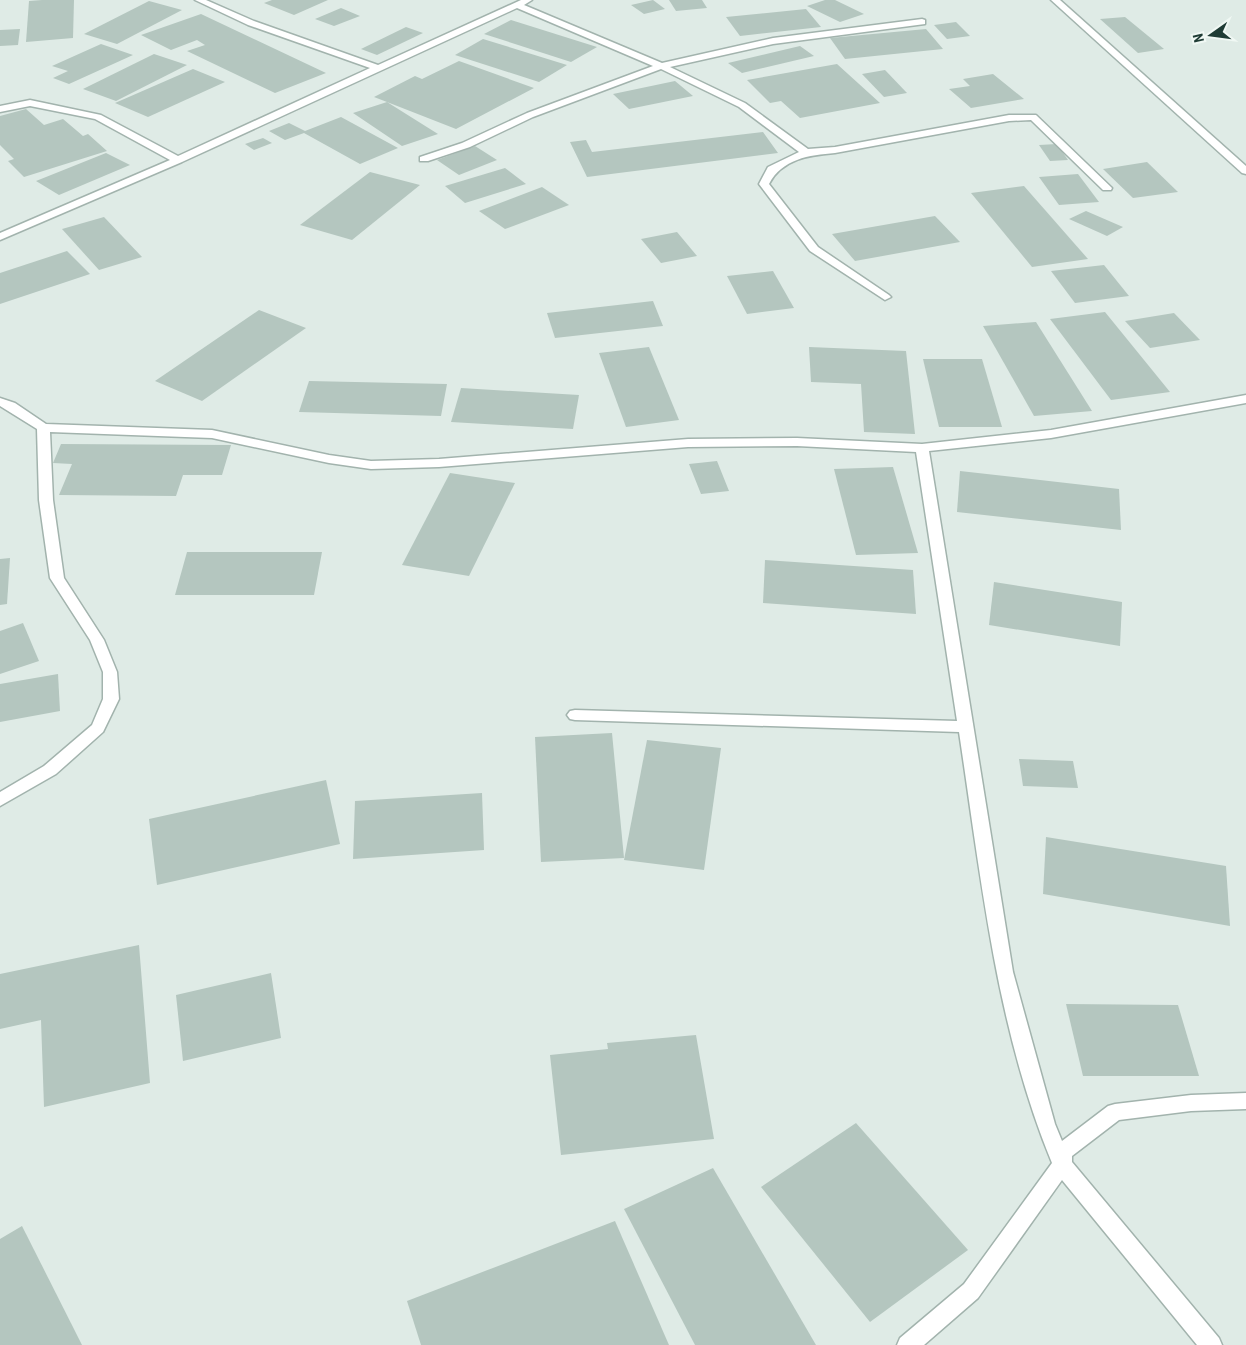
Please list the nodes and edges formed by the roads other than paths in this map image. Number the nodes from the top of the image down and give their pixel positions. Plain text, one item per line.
1 (199, 0) edge
2 (528, 0) edge
3 (1055, 0) edge
4 (516, 5) junction
5 (922, 22) dead end
6 (661, 66) junction
7 (378, 68) junction
8 (0, 109) edge
9 (806, 152) junction
10 (424, 159) dead end
11 (178, 160) junction
12 (1246, 171) edge
13 (1107, 188) dead end
14 (0, 237) edge
15 (885, 297) dead end
16 (1246, 399) edge
17 (0, 402) edge
18 (43, 428) junction
19 (922, 448) junction
20 (575, 714) dead end
21 (967, 727) junction
22 (0, 800) edge
23 (1246, 1101) edge
24 (1062, 1165) junction
25 (908, 1345) edge
26 (1211, 1345) edge

1 - 7 street
2 - 4 street
3 - 12 street
4 - 6 street
4 - 7 street
5 - 6 street
6 - 9 street
6 - 10 street
7 - 11 street
8 - 11 street
9 - 13 street
9 - 15 street
11 - 14 street
16 - 19 street
17 - 18 street
18 - 19 street
18 - 22 street
19 - 21 street
20 - 21 street
21 - 24 street
23 - 24 street
24 - 25 street
24 - 26 street

